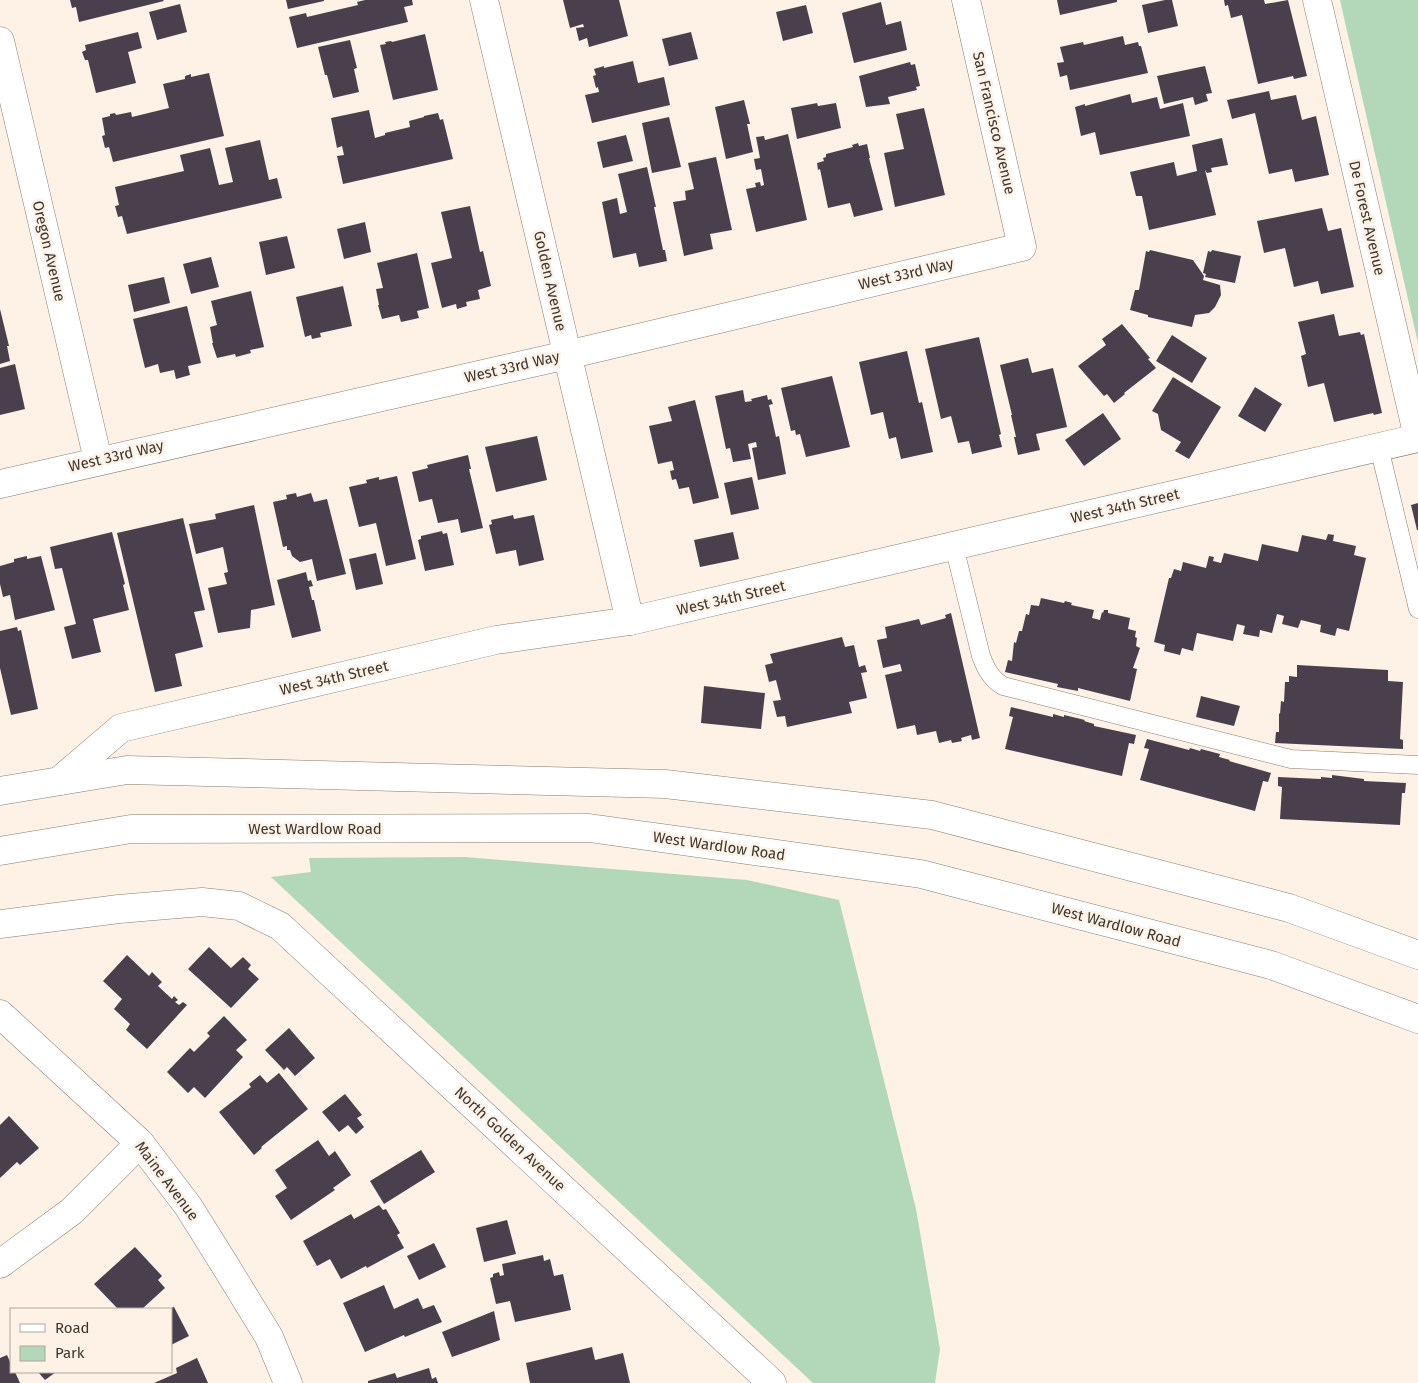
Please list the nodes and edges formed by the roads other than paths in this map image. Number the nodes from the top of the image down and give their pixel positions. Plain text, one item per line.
1 (484, 0) edge
2 (966, 0) edge
3 (1317, 0) edge
4 (0, 41) edge
5 (1022, 247) joint
6 (567, 355) junction
7 (1418, 437) edge
8 (1379, 447) junction
9 (98, 460) junction
10 (0, 484) edge
11 (954, 546) junction
12 (1418, 609) edge
13 (630, 621) junction
14 (1418, 765) edge
15 (59, 781) junction
16 (0, 791) edge
17 (0, 851) edge
18 (0, 924) edge
19 (1418, 955) edge
20 (0, 1014) edge
21 (1418, 1019) edge
22 (140, 1143) junction
23 (0, 1264) edge
24 (288, 1383) edge
25 (772, 1383) edge

1 - 6 street, Golden Avenue
2 - 5 street, San Francisco Avenue
3 - 7 street, De Forest Avenue
4 - 9 street, Oregon Avenue
5 - 6 street, West 33rd Way
6 - 9 street, West 33rd Way
6 - 13 street, Golden Avenue
7 - 8 street, West 34th Street
8 - 11 street, West 34th Street
8 - 12 lane
9 - 10 street, West 33rd Way
11 - 13 street, West 34th Street
11 - 14 lane
13 - 15 street, West 34th Street
15 - 16 street
15 - 19 street
17 - 21 street, West Wardlow Road
18 - 25 street, North Golden Avenue
20 - 22 street, Maine Avenue
22 - 23 street
22 - 24 street, Maine Avenue

